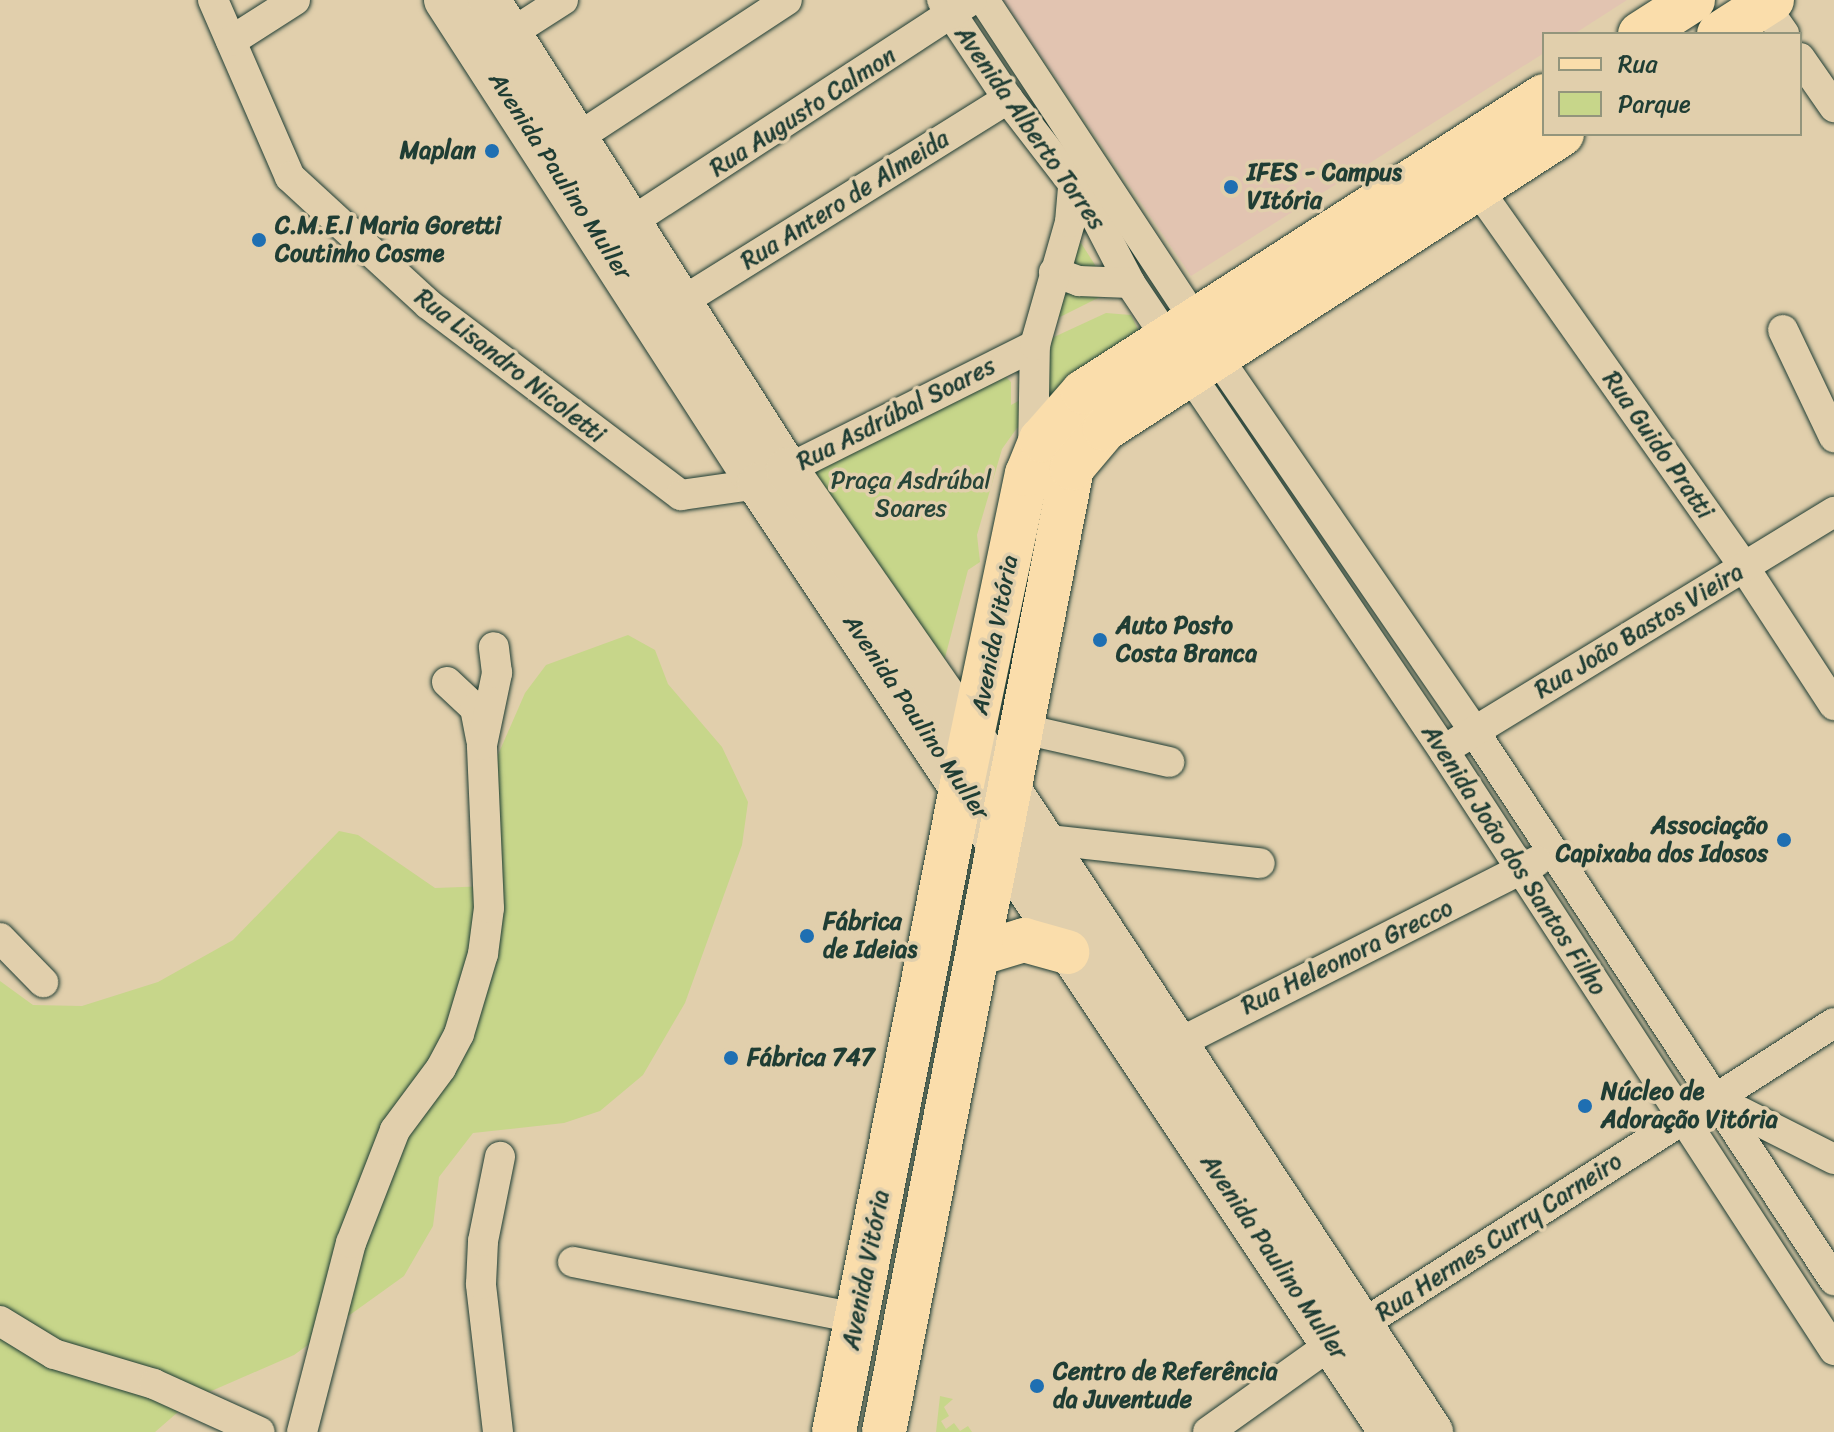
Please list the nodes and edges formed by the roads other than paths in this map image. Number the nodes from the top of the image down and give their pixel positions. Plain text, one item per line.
1 (213, 0) edge
2 (295, 0) edge
3 (445, 0) edge
4 (563, 0) edge
5 (787, 0) edge
6 (984, 0) edge
7 (1693, 0) edge
8 (956, 5) edge
9 (1773, 13) edge
10 (500, 17) edge
11 (1643, 32) edge
12 (1724, 32) edge
13 (231, 41) junction
14 (1802, 61) edge
15 (1542, 97) edge
16 (1008, 99) junction
17 (1834, 107) edge
18 (1559, 136) edge
19 (577, 138) junction
20 (1477, 188) junction
21 (1087, 203) junction
22 (631, 222) junction
23 (1054, 272) junction
24 (1130, 283) junction
25 (683, 301) junction
26 (1783, 330) dead end
27 (1035, 345) junction
28 (1192, 346) junction
29 (1834, 437) edge
30 (1033, 457) junction
31 (772, 476) junction
32 (1834, 512) edge
33 (1744, 567) junction
34 (494, 647) dead end
35 (447, 682) dead end
36 (1834, 705) edge
37 (1023, 729) junction
38 (1474, 731) junction
39 (975, 737) junction
40 (482, 745) junction
41 (1444, 751) junction
42 (1169, 762) dead end
43 (962, 784) junction
44 (1011, 791) junction
45 (1022, 843) junction
46 (1552, 852) junction
47 (1260, 863) dead end
48 (1522, 871) junction
49 (0, 938) edge
50 (1067, 952) junction
51 (981, 953) junction
52 (43, 982) dead end
53 (1834, 1023) edge
54 (1176, 1041) junction
55 (1143, 1064) junction
56 (1713, 1098) junction
57 (1682, 1118) junction
58 (500, 1157) dead end
59 (1834, 1159) edge
60 (573, 1262) dead end
61 (1834, 1280) edge
62 (857, 1318) junction
63 (0, 1321) edge
64 (1348, 1335) junction
65 (1834, 1350) edge
66 (260, 1432) edge
67 (302, 1432) edge
68 (498, 1432) edge
69 (834, 1432) edge
70 (884, 1432) edge
71 (1208, 1432) edge
72 (1390, 1432) edge
73 (1432, 1432) edge

1 - 13 street, Rua Lisandro Nicoletti
2 - 13 street
3 - 31 main road, Avenida Paulino Muller
4 - 10 street
5 - 19 street
6 - 21 street, Avenida Alberto Torres
7 - 11 main road
8 - 16 street, Avenida Alberto Torres
8 - 22 street, Rua Augusto Calmon
9 - 12 main road
10 - 19 main road, Avenida Paulino Muller
13 - 31 street, Rua Lisandro Nicoletti
14 - 17 street
15 - 28 main road, Avenida Vitória
16 - 21 street, Avenida Alberto Torres
16 - 25 street, Rua Antero de Almeida
18 - 20 main road, Avenida Vitória
19 - 22 main road, Avenida Paulino Muller
20 - 28 main road, Avenida Vitória
20 - 33 street, Rua Guido Pratti
21 - 23 street
21 - 24 street, Avenida Alberto Torres
21 - 28 street, Avenida Alberto Torres
22 - 25 main road, Avenida Paulino Muller
23 - 24 street
23 - 27 street
24 - 28 street, Avenida Alberto Torres
25 - 31 main road, Avenida Paulino Muller
26 - 29 street
27 - 30 street
27 - 31 street, Rua Asdrúbal Soares
28 - 30 main road, Avenida Vitória
28 - 37 main road, Avenida Vitória
28 - 38 street, Avenida João dos Santos Filho
28 - 41 street, Avenida João dos Santos Filho
30 - 39 main road, Avenida Vitória
31 - 39 main road, Avenida Paulino Muller
31 - 43 main road, Avenida Paulino Muller
32 - 33 street, Rua João Bastos Vieira
33 - 36 street, Rua Guido Pratti
33 - 38 street, Rua João Bastos Vieira
34 - 40 street
35 - 40 street
37 - 42 street, Avenida Vitória
37 - 44 main road, Avenida Vitória
38 - 41 street, Rua João Bastos Vieira
38 - 46 street, Avenida João dos Santos Filho
39 - 43 main road, Avenida Vitória
39 - 44 main road, Avenida Paulino Muller
40 - 67 street
41 - 48 street, Avenida João dos Santos Filho
43 - 45 main road, Avenida Paulino Muller
43 - 62 main road, Avenida Vitória
44 - 45 main road, Avenida Vitória
45 - 47 street
45 - 50 main road, Avenida Paulino Muller
45 - 51 main road, Avenida Vitória
45 - 54 main road, Avenida Paulino Muller
46 - 48 street, Rua Heleonora Grecco
46 - 56 street, Avenida João dos Santos Filho
48 - 54 street, Rua Heleonora Grecco
48 - 57 street, Avenida João dos Santos Filho
49 - 52 street
50 - 51 main road
50 - 55 main road, Avenida Paulino Muller
51 - 70 main road, Avenida Vitória
53 - 56 street, Rua Hermes Curry Carneiro
54 - 55 street, Rua Heleonora Grecco
54 - 64 main road, Avenida Paulino Muller
55 - 64 main road, Avenida Paulino Muller
56 - 57 street, Rua Hermes Curry Carneiro
56 - 59 street
56 - 61 street, Avenida João dos Santos Filho
57 - 64 street, Rua Hermes Curry Carneiro
57 - 65 street, Avenida João dos Santos Filho
58 - 68 street
60 - 62 street
62 - 69 main road, Avenida Vitória
63 - 66 street
64 - 71 street, Rua Hermes Curry Carneiro
64 - 72 main road, Avenida Paulino Muller
64 - 73 main road, Avenida Paulino Muller

